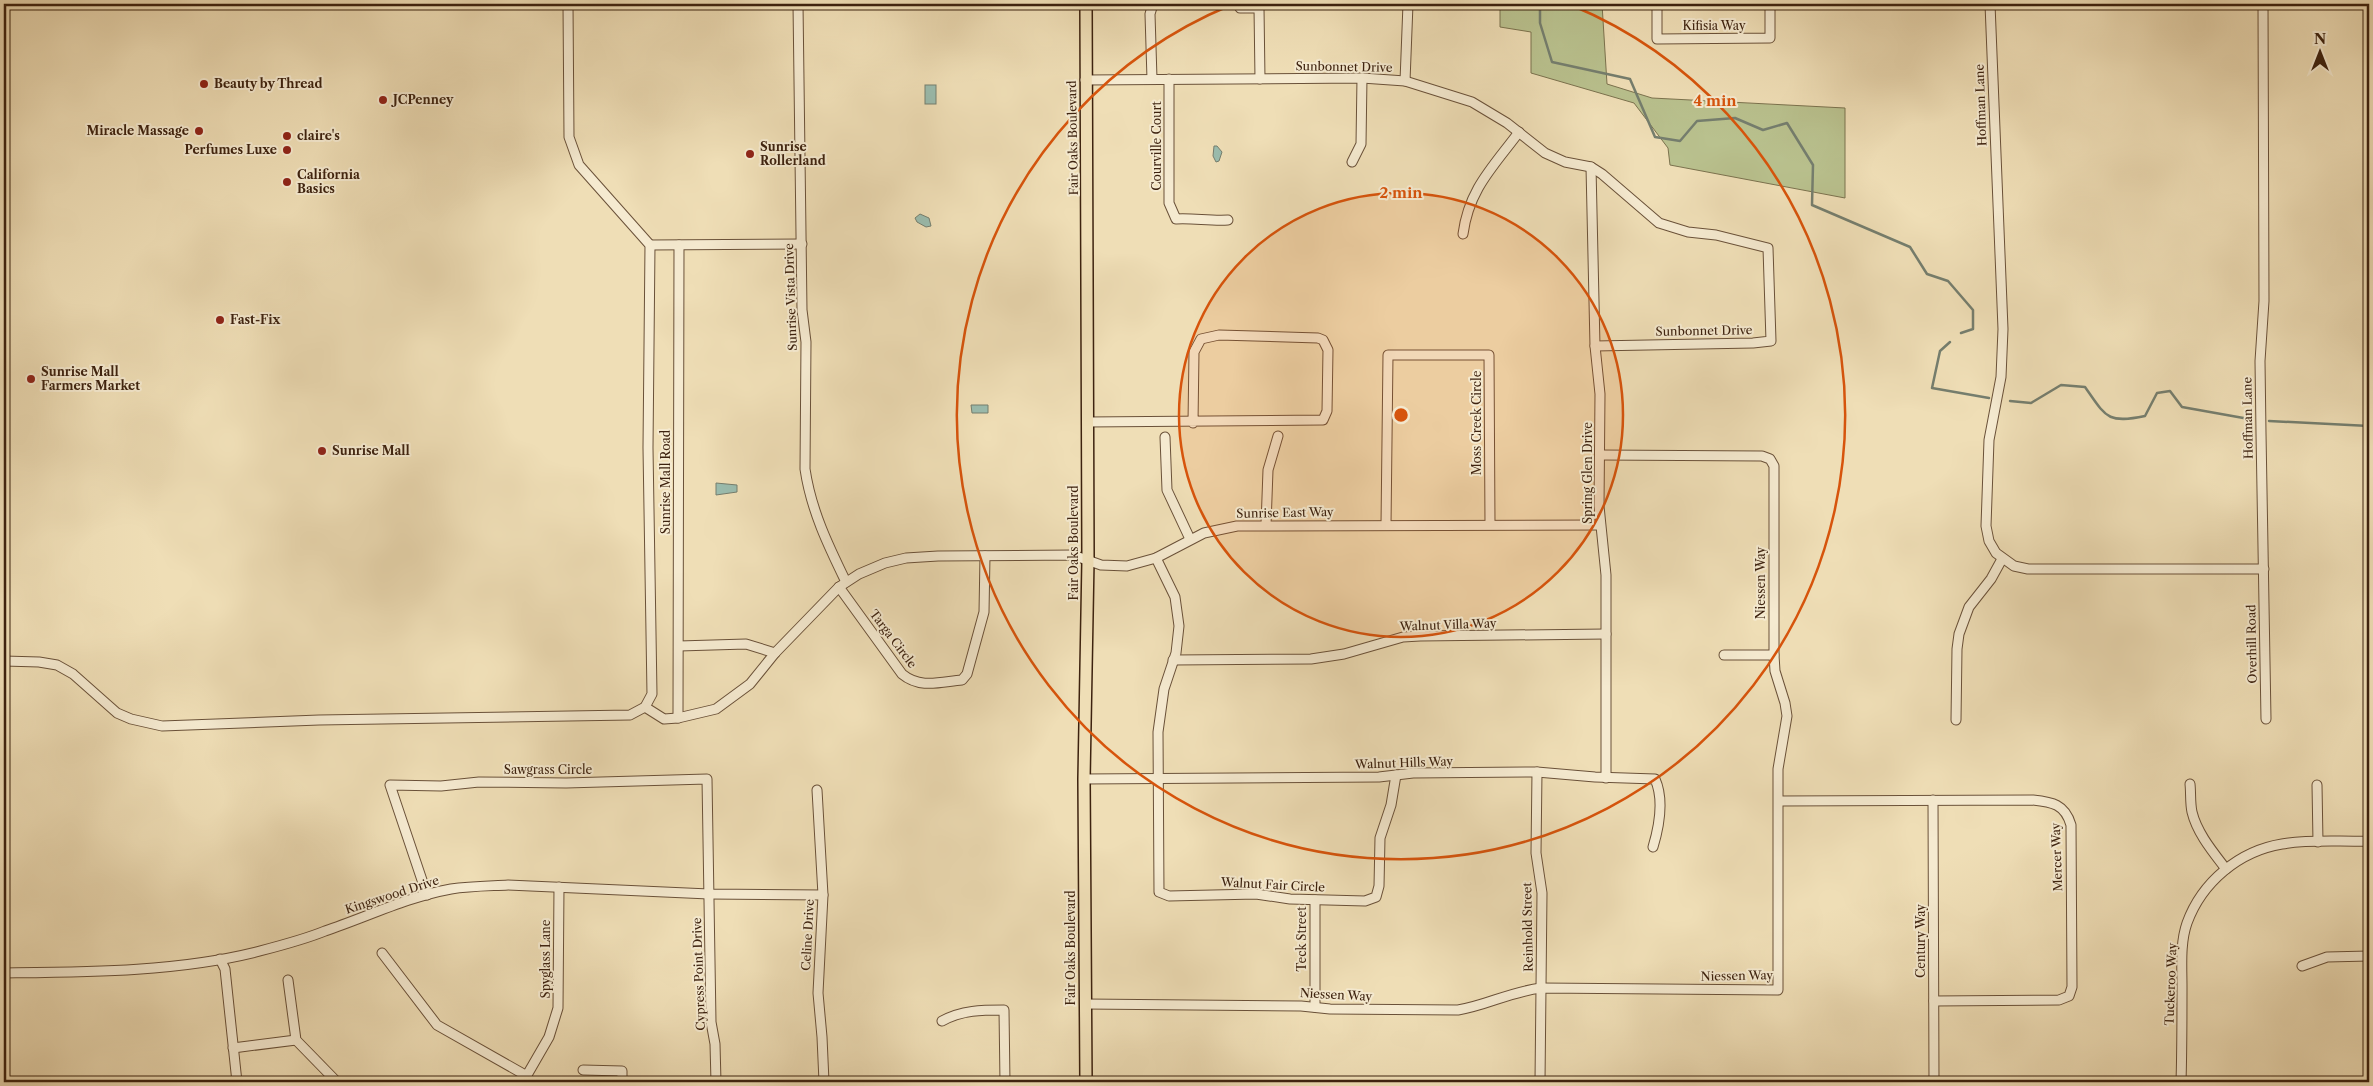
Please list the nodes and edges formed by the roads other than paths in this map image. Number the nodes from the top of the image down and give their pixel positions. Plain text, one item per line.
1 (568, 4) edge
2 (798, 4) edge
3 (1086, 4) edge
4 (1153, 4) edge
5 (1408, 4) edge
6 (1657, 4) edge
7 (1770, 4) edge
8 (1990, 4) edge
9 (2263, 4) edge
10 (1240, 8) dead end
11 (1362, 78) junction
12 (1152, 79) junction
13 (1260, 79) junction
14 (1085, 80) junction
15 (1170, 80) junction
16 (1405, 81) junction
17 (1519, 132) junction
18 (1352, 162) dead end
19 (1591, 167) junction
20 (1228, 220) dead end
21 (1463, 234) dead end
22 (802, 244) junction
23 (679, 245) junction
24 (650, 246) junction
25 (1595, 346) junction
26 (1087, 422) junction
27 (1193, 423) junction
28 (1278, 436) dead end
29 (1165, 437) dead end
30 (1600, 455) junction
31 (1386, 524) junction
32 (1490, 524) junction
33 (1266, 525) junction
34 (1600, 525) junction
35 (1190, 539) junction
36 (985, 556) junction
37 (1156, 558) junction
38 (2002, 558) junction
39 (1088, 560) junction
40 (2264, 568) junction
41 (843, 585) junction
42 (1606, 634) junction
43 (679, 646) junction
44 (775, 653) junction
45 (1724, 655) dead end
46 (1774, 655) junction
47 (1173, 660) junction
48 (4, 661) edge
49 (645, 707) junction
50 (678, 718) junction
51 (1956, 720) dead end
52 (2266, 720) dead end
53 (1537, 772) junction
54 (1396, 775) junction
55 (1160, 778) junction
56 (1606, 778) junction
57 (1084, 779) junction
58 (2190, 784) dead end
59 (2317, 785) dead end
60 (817, 790) dead end
61 (1933, 800) junction
62 (1779, 801) junction
63 (2318, 842) junction
64 (2369, 842) edge
65 (1653, 847) dead end
66 (2226, 869) junction
67 (559, 888) junction
68 (709, 894) junction
69 (427, 895) junction
70 (823, 895) junction
71 (1315, 900) junction
72 (382, 953) dead end
73 (2369, 956) edge
74 (220, 959) junction
75 (2302, 966) dead end
76 (4, 974) edge
77 (288, 980) dead end
78 (1541, 988) junction
79 (1934, 1001) junction
80 (1085, 1004) junction
81 (1315, 1007) junction
82 (942, 1021) dead end
83 (296, 1040) junction
84 (233, 1048) junction
85 (583, 1070) dead end
86 (525, 1079) edge
87 (237, 1082) edge
88 (337, 1082) edge
89 (622, 1082) edge
90 (716, 1082) edge
91 (824, 1082) edge
92 (1005, 1082) edge
93 (1086, 1082) edge
94 (1540, 1082) edge
95 (1934, 1082) edge
96 (2181, 1082) edge

1 - 24 street
2 - 22 street, Sunrise Vista Drive
3 - 14 main road, Fair Oaks Boulevard
4 - 12 street
5 - 16 street
6 - 7 street, Kifisia Way
8 - 38 street, Hoffman Lane
9 - 40 street, Hoffman Lane
10 - 13 street
11 - 13 street, Sunbonnet Drive
11 - 16 street, Sunbonnet Drive
11 - 18 street
12 - 14 street, Sunbonnet Drive
12 - 15 street, Sunbonnet Drive
13 - 15 street, Sunbonnet Drive
14 - 26 main road, Fair Oaks Boulevard
15 - 20 street, Courville Court
16 - 17 street, Sunbonnet Drive
17 - 19 street, Sunbonnet Drive
17 - 21 street
19 - 25 street, Spring Glen Drive
19 - 25 street, Sunbonnet Drive
22 - 23 street
22 - 41 street, Sunrise Vista Drive
23 - 24 street
23 - 43 street, Sunrise Mall Road
24 - 49 street
25 - 30 street, Spring Glen Drive
26 - 27 street
26 - 39 main road, Fair Oaks Boulevard
27 - 27 street
28 - 33 street
29 - 35 street
30 - 34 street, Spring Glen Drive
30 - 46 street, Niessen Way
31 - 32 street, Sunrise East Way
31 - 32 street, Moss Creek Circle
31 - 33 street, Sunrise East Way
32 - 34 street, Sunrise East Way
33 - 35 street, Sunrise East Way
34 - 42 street, Spring Glen Drive
35 - 37 street, Sunrise East Way
36 - 39 street, Sunrise East Way
36 - 41 street, Sunrise East Way
36 - 41 street, Targa Circle
37 - 39 street, Sunrise East Way
37 - 47 street
38 - 40 street
38 - 51 street
39 - 57 main road, Fair Oaks Boulevard
40 - 52 street, Overhill Road
41 - 44 street, Sunrise East Way
42 - 47 street, Walnut Villa Way
42 - 56 street, Spring Glen Drive
43 - 44 street
43 - 50 street, Sunrise Mall Road
44 - 50 street, Sunrise East Way
45 - 46 street
46 - 62 street, Niessen Way
47 - 55 street
48 - 49 street
49 - 50 street, Sunrise East Way
53 - 54 street, Walnut Hills Way
53 - 56 street, Walnut Hills Way
53 - 78 street, Reinhold Street
54 - 55 street, Walnut Hills Way
54 - 71 street, Walnut Fair Circle
55 - 57 street, Walnut Hills Way
55 - 71 street, Walnut Fair Circle
56 - 65 street, Walnut Hills Way
57 - 80 main road, Fair Oaks Boulevard
58 - 66 street
59 - 63 street
60 - 70 street, Celine Drive
61 - 62 street, Mercer Way
61 - 79 street, Century Way
61 - 79 street, Mercer Way
62 - 78 street, Niessen Way
63 - 64 street, Tuckeroo Way
63 - 66 street, Tuckeroo Way
66 - 96 street, Tuckeroo Way
67 - 68 street, Kingswood Drive
67 - 69 street, Kingswood Drive
67 - 86 street, Spyglass Lane
68 - 69 street, Sawgrass Circle
68 - 70 street, Kingswood Drive
68 - 90 street, Cypress Point Drive
69 - 74 street, Kingswood Drive
70 - 91 street, Celine Drive
71 - 81 street, Teck Street
72 - 86 street
73 - 75 street
74 - 76 street, Kingswood Drive
74 - 84 street
77 - 83 street
78 - 81 street, Niessen Way
78 - 94 street, Reinhold Street
79 - 95 street, Century Way
80 - 81 street, Niessen Way
80 - 93 main road, Fair Oaks Boulevard
82 - 92 street
83 - 84 street
83 - 88 street
84 - 87 street
85 - 89 street

